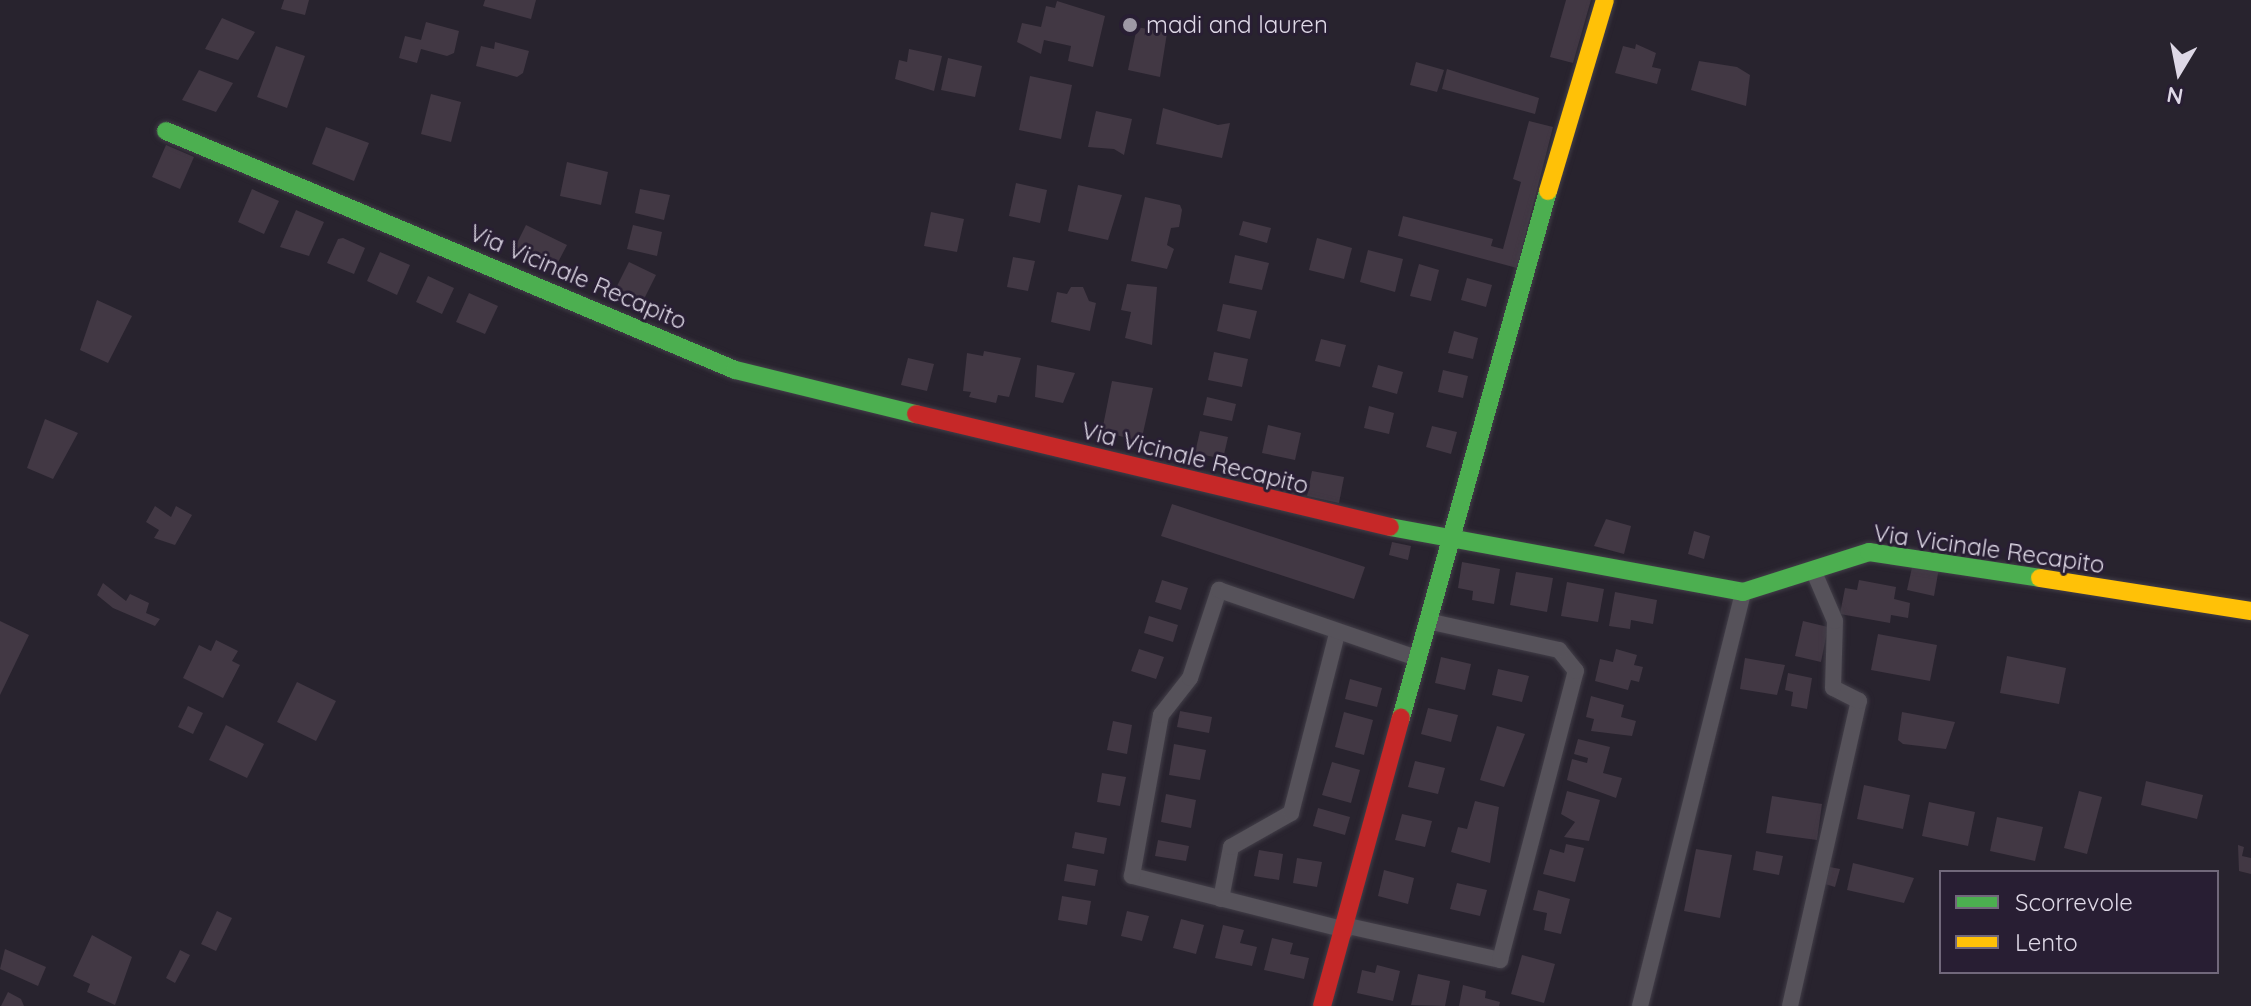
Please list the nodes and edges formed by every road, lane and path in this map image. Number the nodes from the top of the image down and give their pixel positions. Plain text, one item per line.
1 (1605, 0) edge
2 (166, 131) dead end
3 (1450, 538) junction
4 (1814, 572) junction
5 (1743, 592) junction
6 (2251, 611) edge
7 (1427, 621) junction
8 (1337, 634) junction
9 (1417, 658) junction
10 (1221, 899) junction
11 (1347, 928) junction
12 (1322, 1006) edge
13 (1640, 1006) edge
14 (1790, 1006) edge

1 - 3 street
2 - 3 street, Via Vicinale Recapito
3 - 5 street, Via Vicinale Recapito
3 - 7 street
4 - 5 street, Via Vicinale Recapito
4 - 6 street, Via Vicinale Recapito
4 - 14 street
5 - 13 street
7 - 9 street
7 - 11 street
8 - 9 street
8 - 10 street
8 - 10 street
9 - 11 street
10 - 11 street
11 - 12 street

